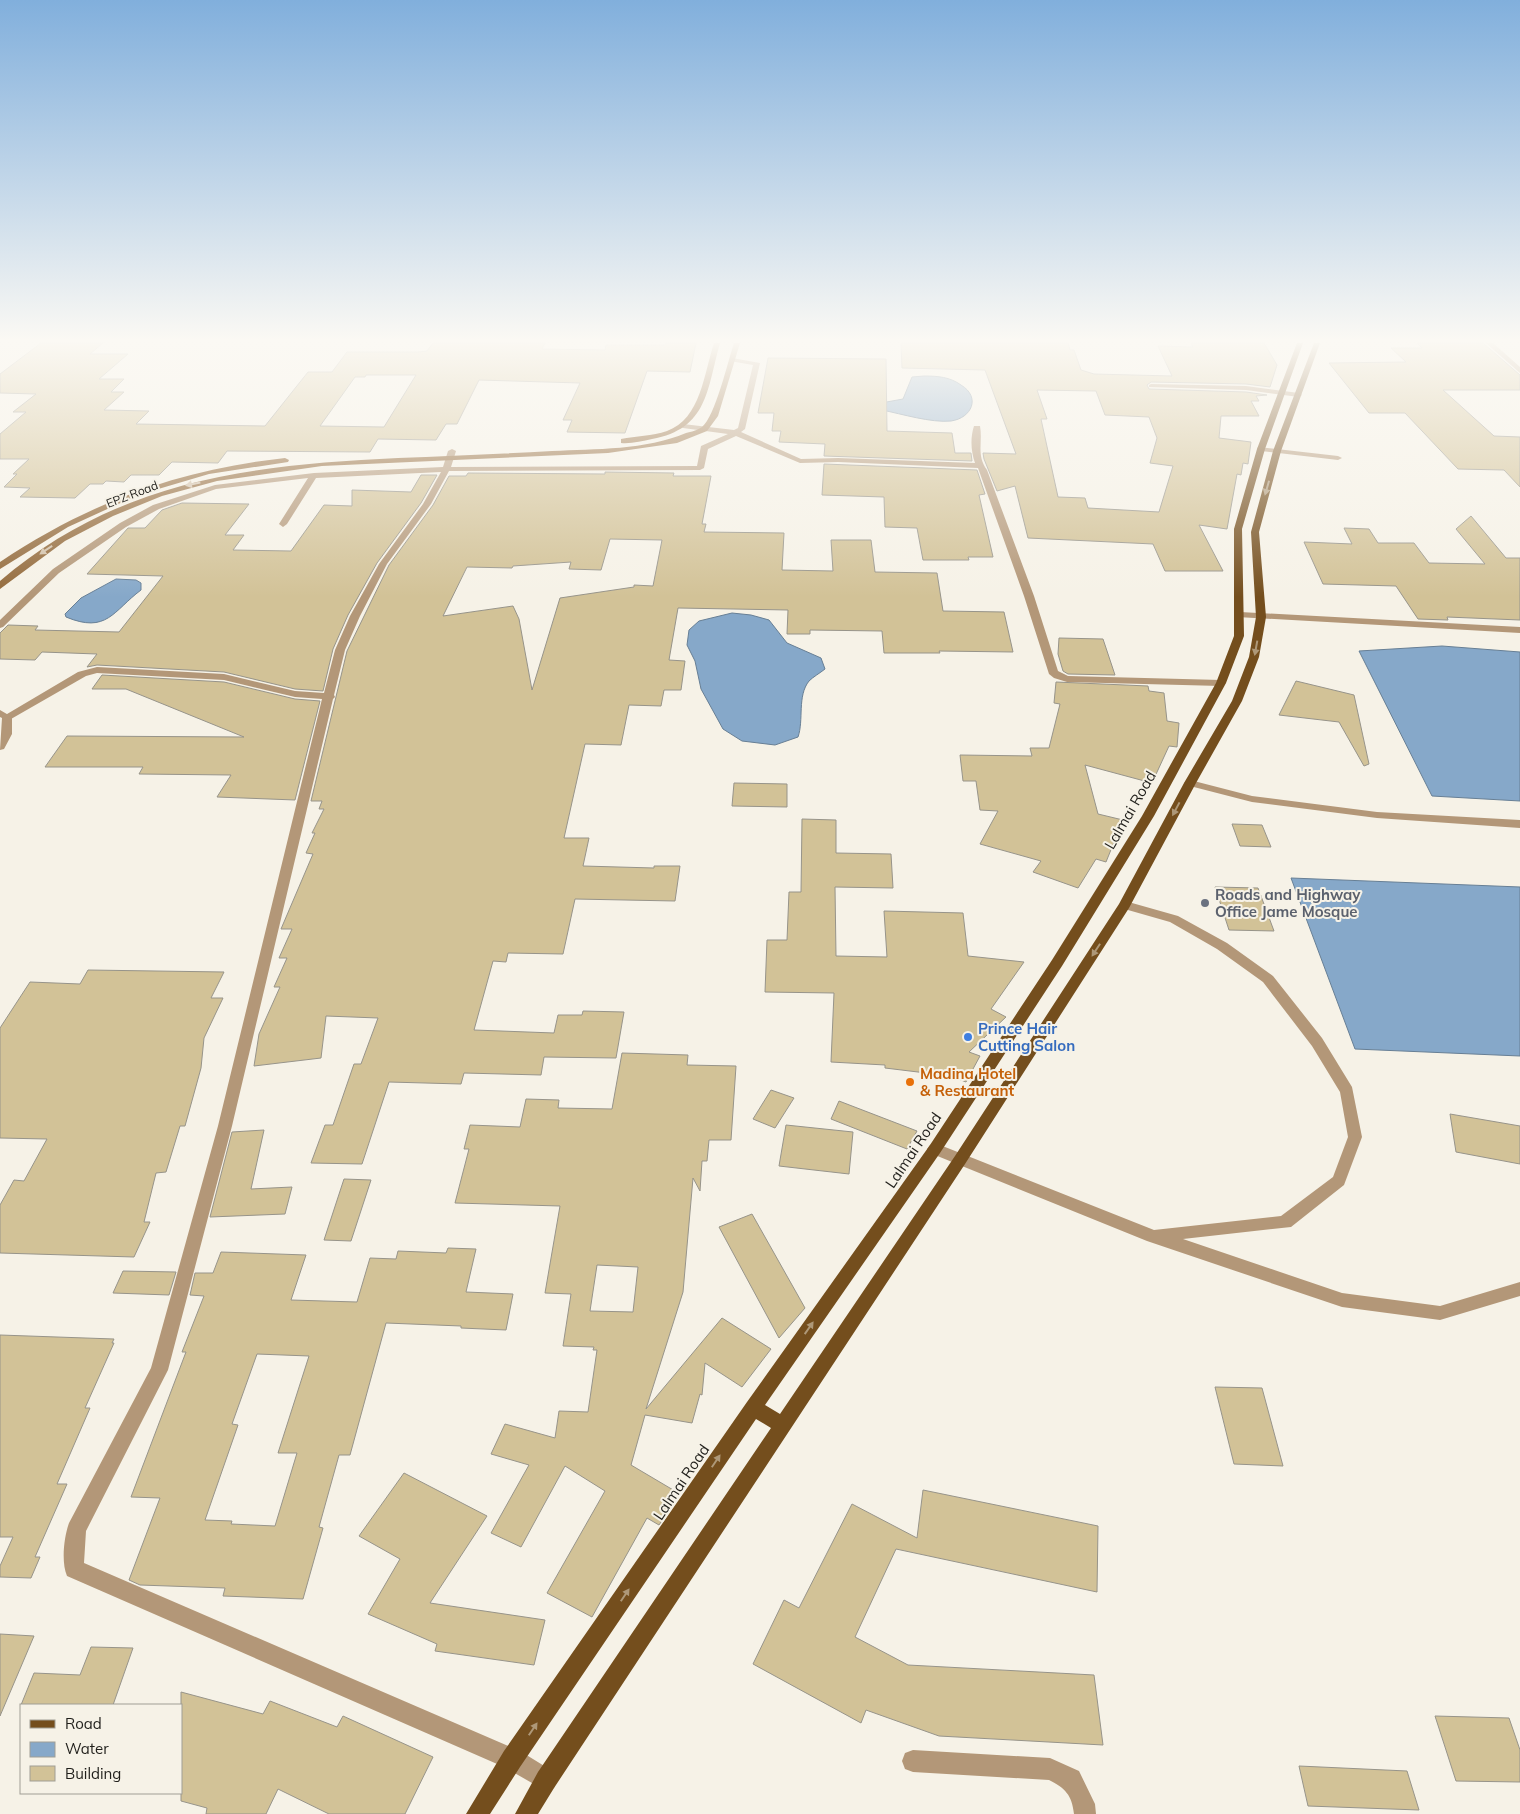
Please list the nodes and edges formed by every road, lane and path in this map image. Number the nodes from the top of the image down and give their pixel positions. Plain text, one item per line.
1 (679, 428) edge
2 (695, 428) edge
3 (740, 428) edge
4 (976, 428) dead end
5 (1269, 428) edge
6 (1287, 428) edge
7 (704, 429) junction
8 (736, 433) junction
9 (1261, 449) junction
10 (1278, 451) junction
11 (1338, 458) dead end
12 (449, 460) junction
13 (979, 466) junction
14 (314, 475) junction
15 (283, 524) dead end
16 (0, 566) edge
17 (0, 586) edge
18 (1240, 615) junction
19 (1261, 617) junction
20 (0, 624) edge
21 (1520, 630) edge
22 (1221, 683) junction
23 (330, 697) junction
24 (3, 715) edge
25 (0, 747) edge
26 (1190, 783) junction
27 (1520, 824) edge
28 (1125, 905) junction
29 (935, 1149) junction
30 (960, 1160) junction
31 (1153, 1236) junction
32 (1520, 1288) edge
33 (753, 1408) junction
34 (783, 1425) junction
35 (512, 1759) junction
36 (913, 1761) dead end
37 (546, 1780) junction
38 (477, 1814) edge
39 (526, 1814) edge
40 (1085, 1814) edge

1 - 12 main road, EPZ Road
2 - 7 street
3 - 8 street
4 - 13 street
5 - 9 main road, Lalmai Road
6 - 10 main road
7 - 8 street
7 - 12 main road, EPZ Road
8 - 12 street
8 - 13 street
9 - 10 street
9 - 18 main road, Lalmai Road
10 - 11 street
10 -> 19 main road
12 - 14 street
12 - 16 main road, EPZ Road
12 -> 17 main road, EPZ Road
12 - 23 street
13 - 22 street
14 - 15 street
14 - 20 street
18 - 19 street
18 - 22 main road, Lalmai Road
19 - 21 street
19 -> 26 main road
22 - 29 main road, Lalmai Road
23 - 24 street
23 - 35 street
24 - 25 street
26 - 27 street
26 -> 28 main road
28 -> 30 main road
28 - 31 street
29 - 30 street
33 -> 29 main road, Lalmai Road
30 - 31 street
30 - 34 main road
31 - 32 street
33 - 34 main road
35 -> 33 main road, Lalmai Road
34 - 37 main road
35 - 37 street
35 - 38 main road, Lalmai Road
36 - 40 street
37 - 39 main road

